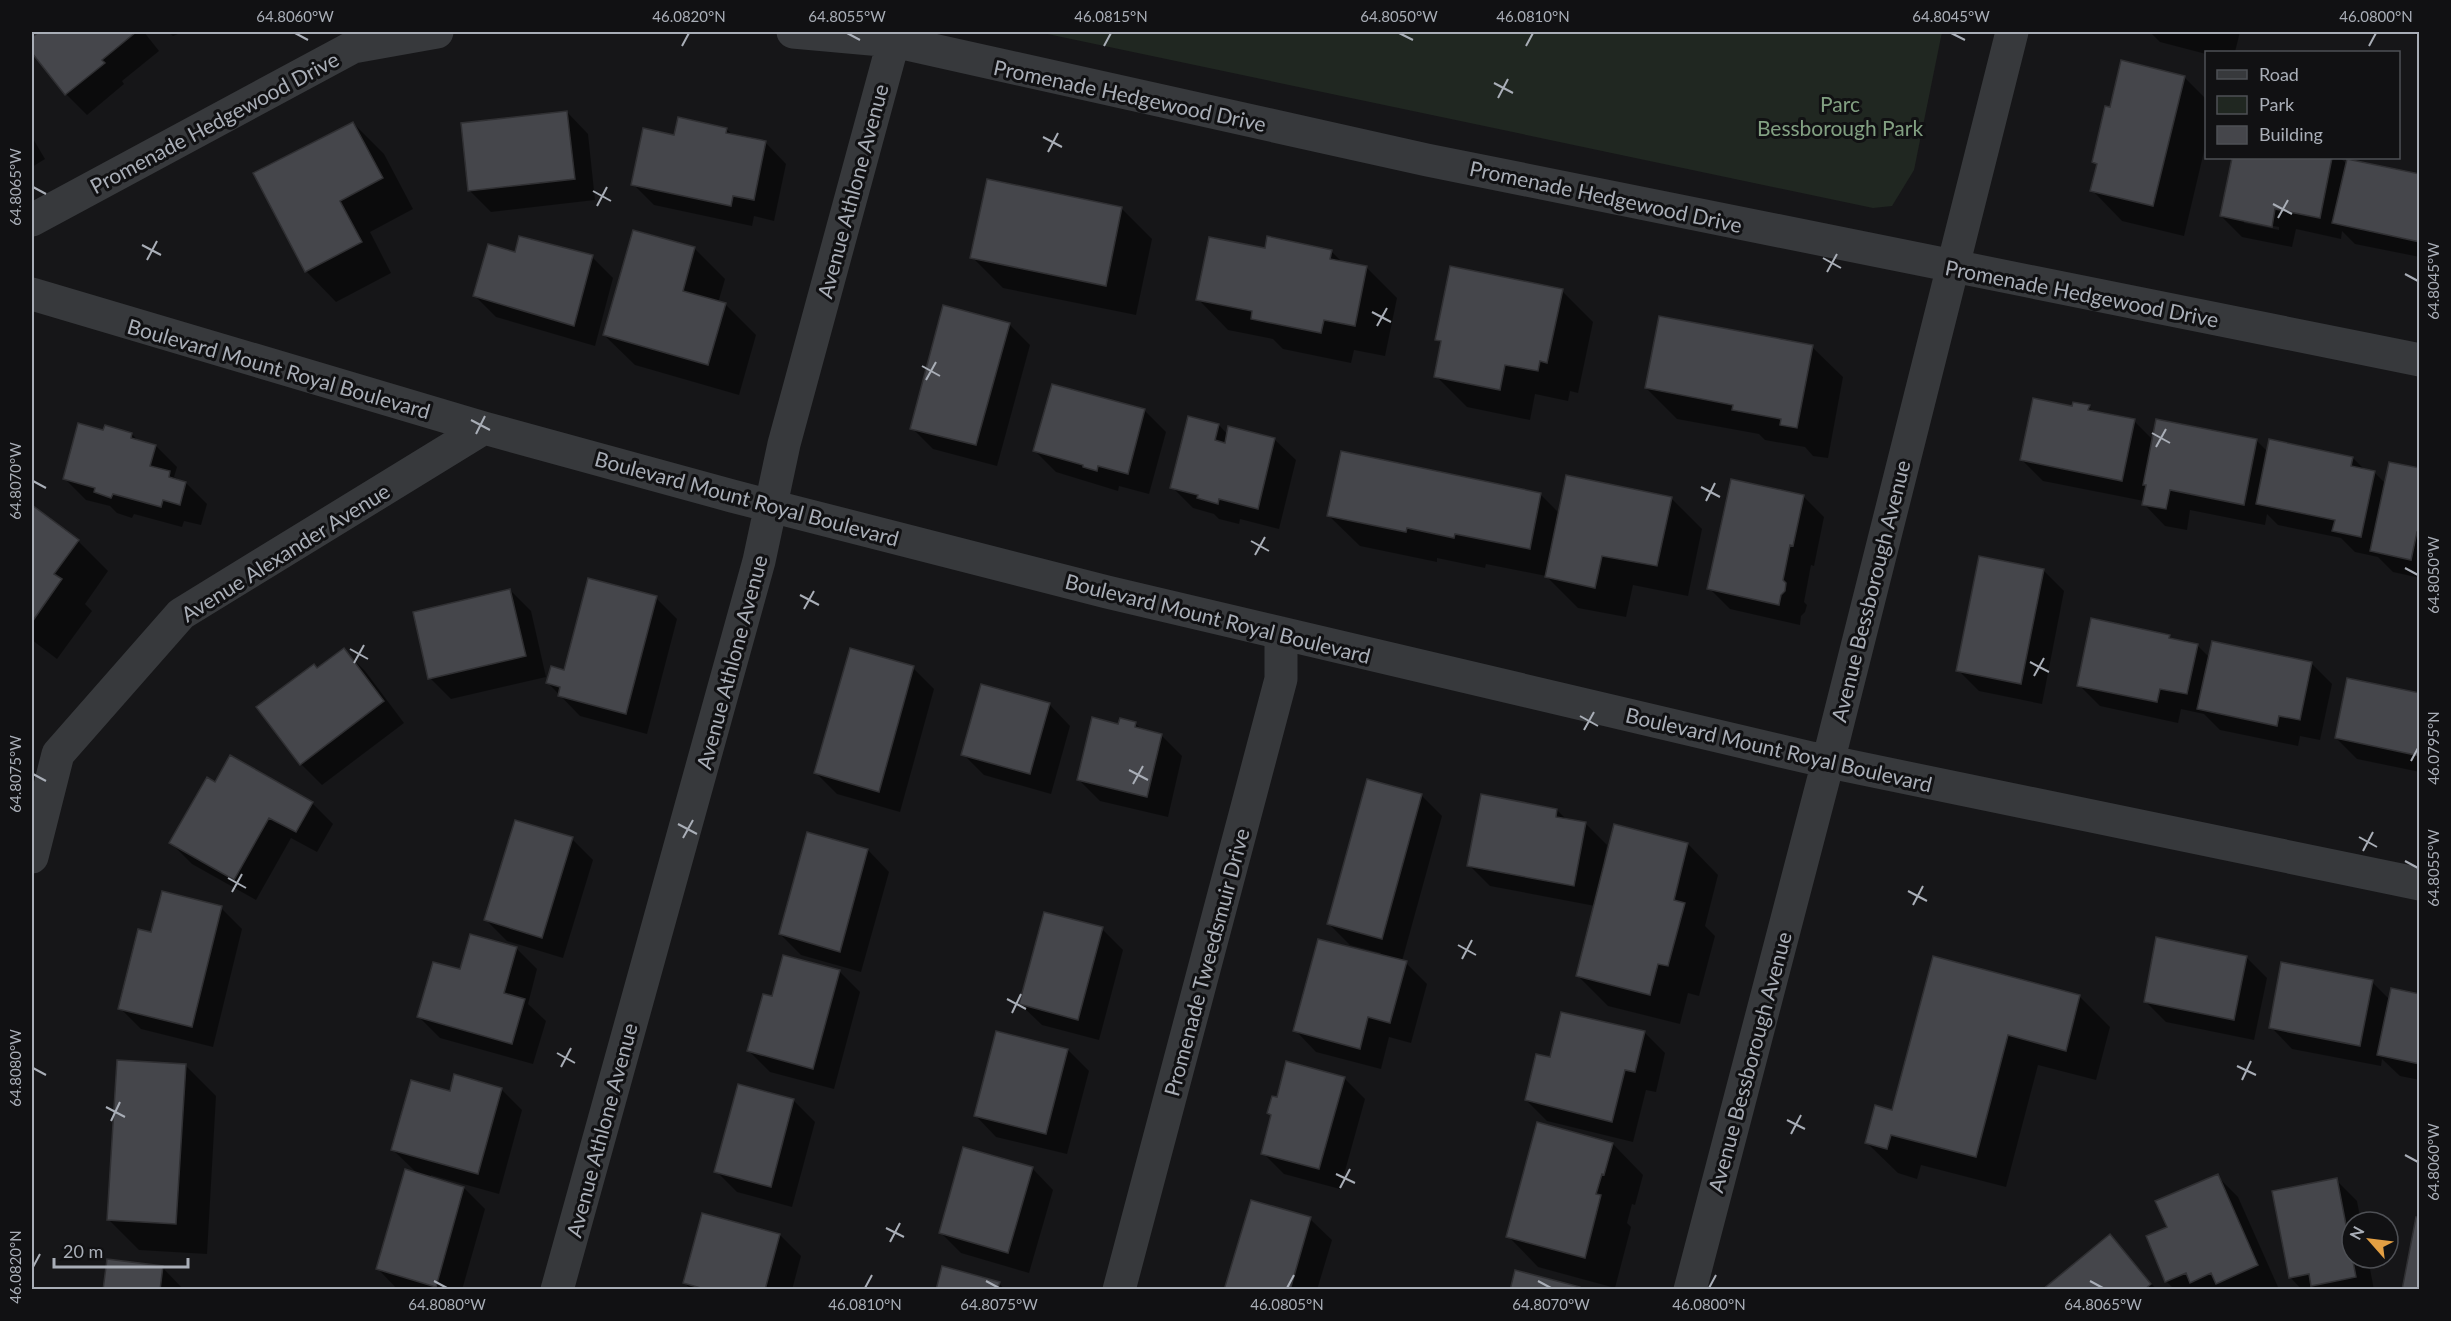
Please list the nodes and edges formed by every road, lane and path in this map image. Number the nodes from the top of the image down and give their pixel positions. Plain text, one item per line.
1 (437, 32) edge
2 (792, 32) edge
3 (2012, 32) edge
4 (894, 36) edge
5 (32, 220) edge
6 (1953, 267) junction
7 (32, 294) edge
8 (2420, 360) edge
9 (484, 428) junction
10 (771, 506) junction
11 (1281, 633) junction
12 (1828, 762) junction
13 (32, 857) edge
14 (2420, 884) edge
15 (557, 1290) edge
16 (1119, 1290) edge
17 (1690, 1290) edge

1 - 5 street, Promenade Hedgewood Drive
2 - 4 street, Promenade Hedgewood Drive
3 - 6 street, Avenue Bessborough Avenue
4 - 6 street, Promenade Hedgewood Drive
4 - 10 street, Avenue Athlone Avenue
6 - 8 street, Promenade Hedgewood Drive
6 - 12 street, Avenue Bessborough Avenue
7 - 9 street, Boulevard Mount Royal Boulevard
9 - 10 street, Boulevard Mount Royal Boulevard
9 - 13 street, Avenue Alexander Avenue
10 - 11 street, Boulevard Mount Royal Boulevard
10 - 15 street, Avenue Athlone Avenue
11 - 12 street, Boulevard Mount Royal Boulevard
11 - 16 street, Promenade Tweedsmuir Drive
12 - 14 street, Boulevard Mount Royal Boulevard
12 - 17 street, Avenue Bessborough Avenue

